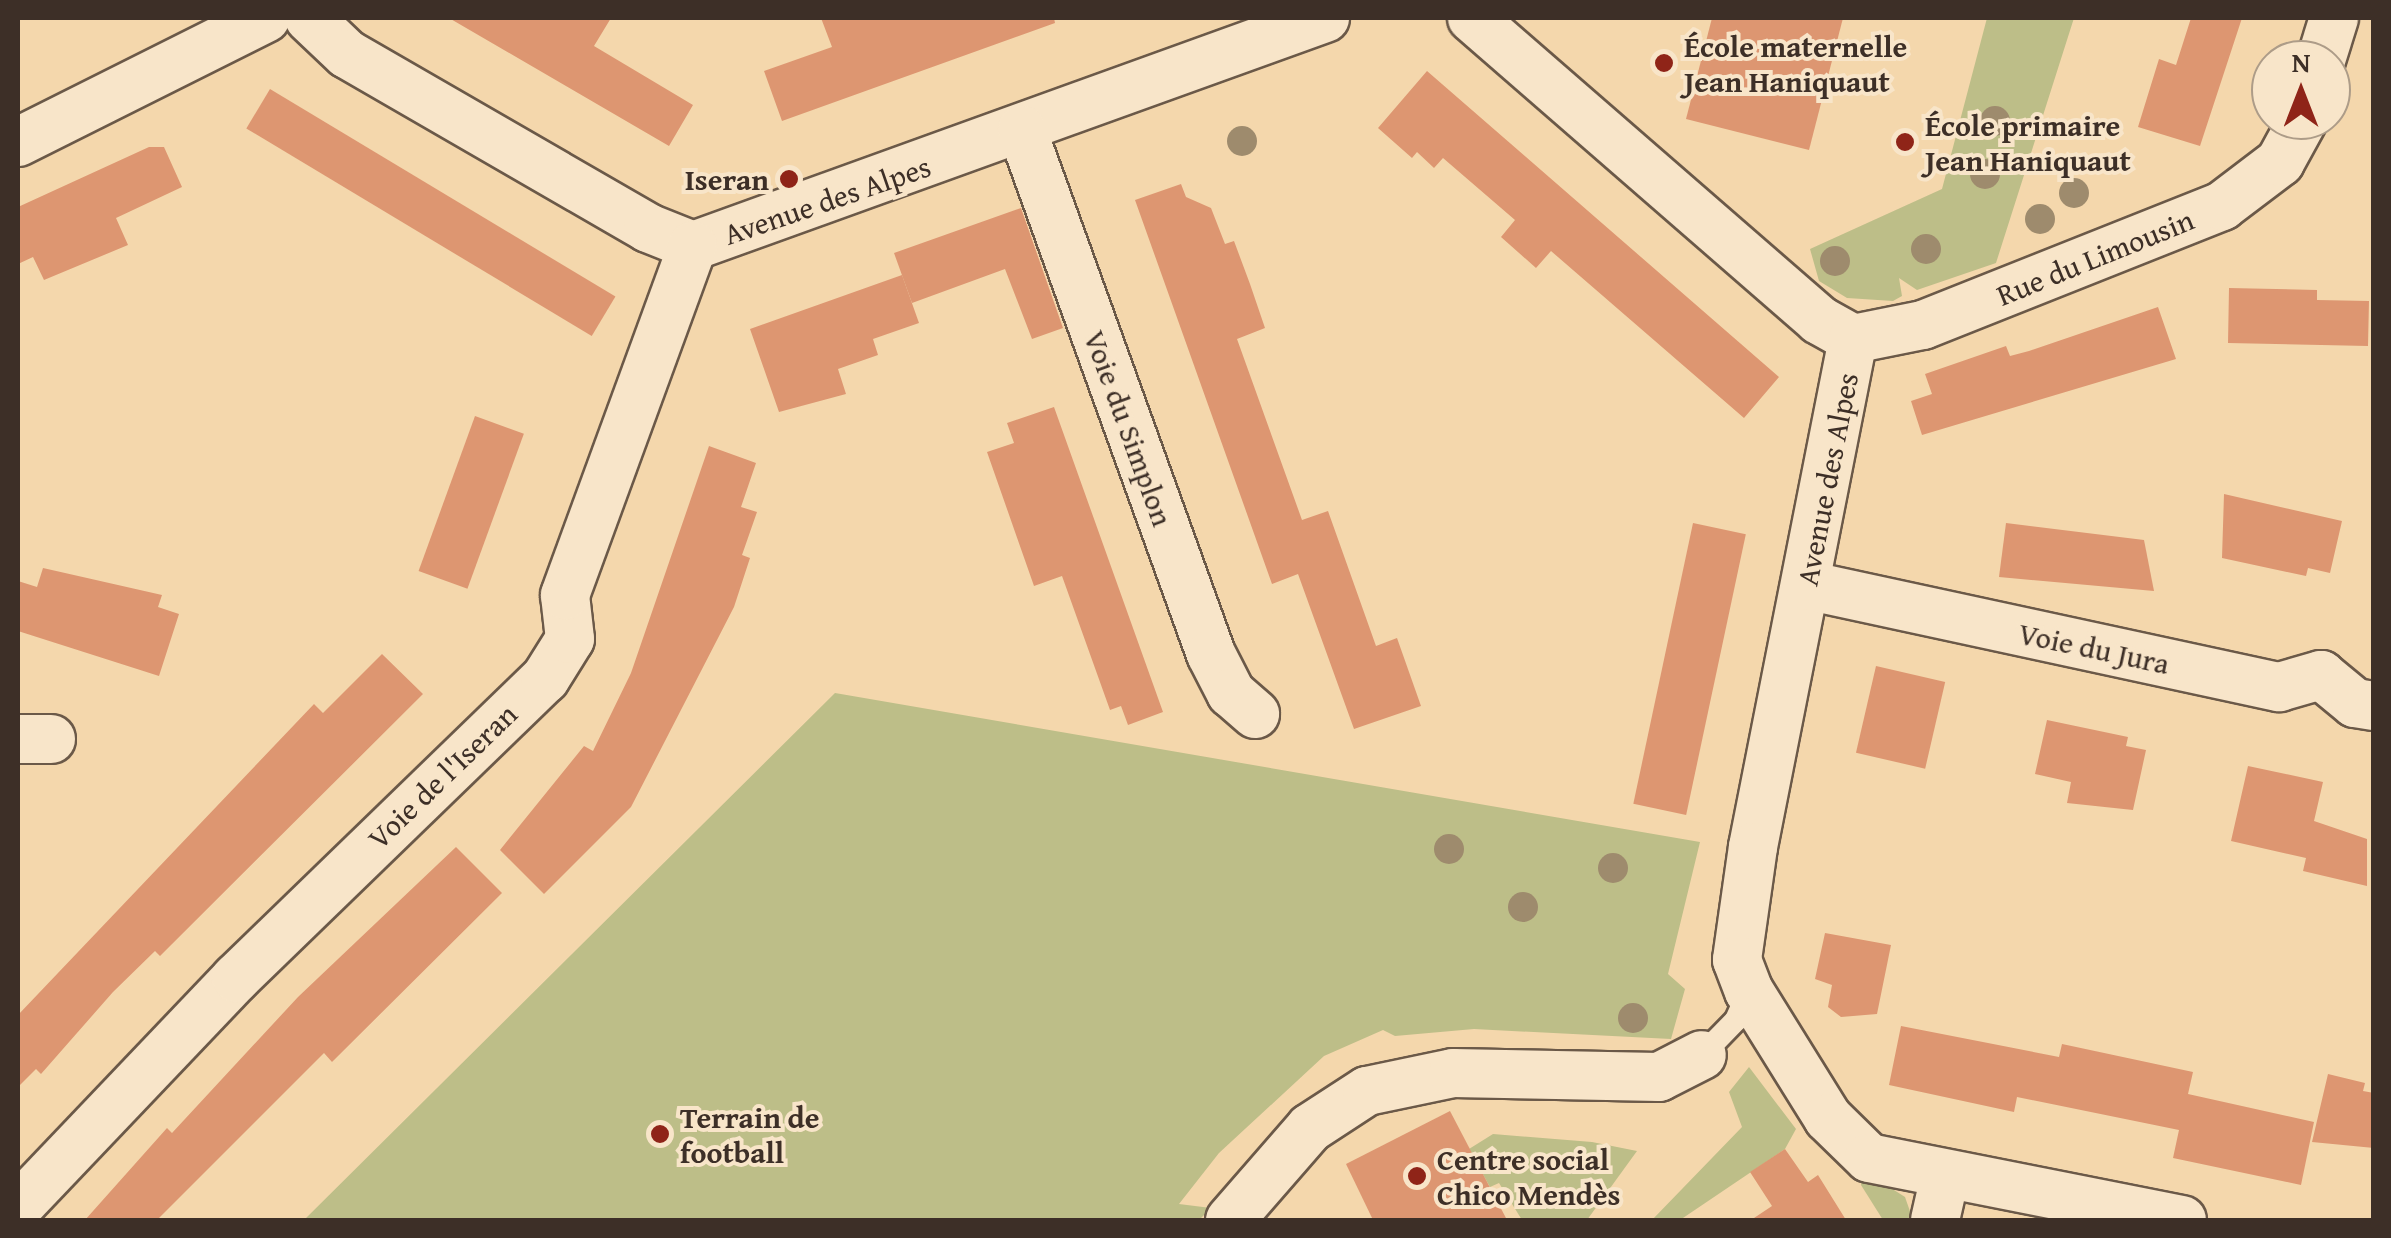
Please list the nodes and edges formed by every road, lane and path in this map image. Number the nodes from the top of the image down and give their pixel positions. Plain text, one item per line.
1 (266, 18) edge
2 (309, 18) edge
3 (1325, 18) edge
4 (1472, 18) edge
5 (1022, 130) junction
6 (2292, 140) edge
7 (18, 142) edge
8 (694, 246) junction
9 (1853, 340) junction
10 (1806, 585) junction
11 (2374, 706) edge
12 (1255, 714) dead end
13 (1749, 991) junction
14 (1702, 1055) joint
15 (1940, 1198) edge
16 (18, 1207) edge
17 (1230, 1220) edge
18 (2182, 1220) edge

1 - 7 street
2 - 8 street, Avenue des Alpes
3 - 5 street, Avenue des Alpes
4 - 9 street, Avenue des Alpes
5 - 8 street, Avenue des Alpes
5 - 12 street, Voie du Simplon
6 - 9 street, Rue du Limousin
8 - 16 street, Voie de l'Iseran
9 - 10 street, Avenue des Alpes
10 - 11 street, Voie du Jura
10 - 13 street, Avenue des Alpes
13 - 14 lane
13 - 15 street
14 - 17 street
15 - 18 street

